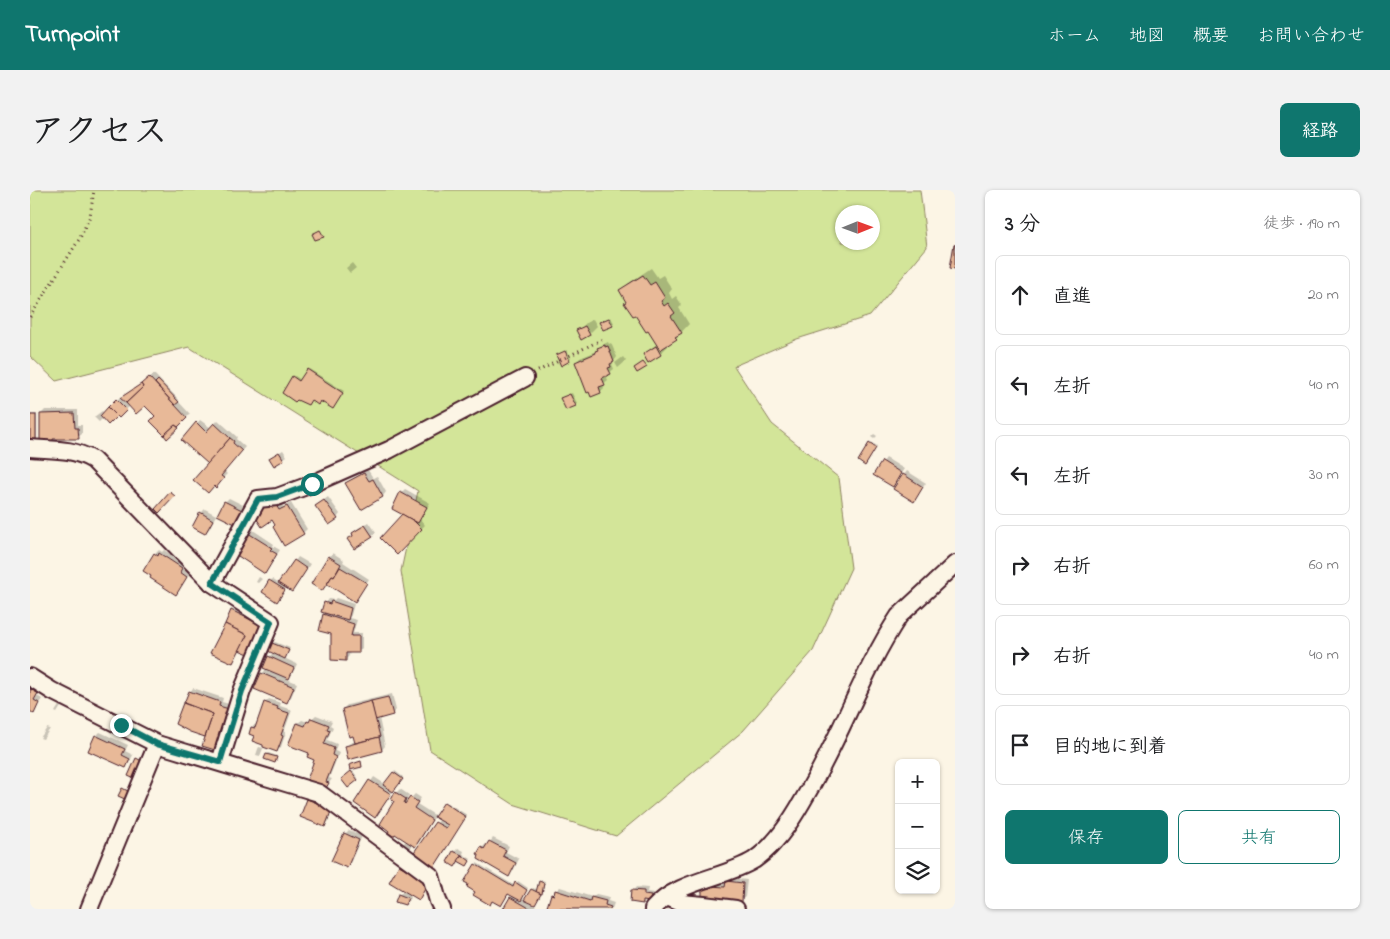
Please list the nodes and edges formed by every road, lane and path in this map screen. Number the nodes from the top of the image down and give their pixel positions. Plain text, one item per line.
1 (94, 190) edge
2 (30, 317) edge
3 (605, 338) dead end
4 (554, 364) dead end
5 (524, 378) dead end
6 (30, 448) edge
7 (955, 564) edge
8 (212, 583) junction
9 (30, 677) edge
10 (157, 744) junction
11 (220, 762) junction
12 (667, 897) junction
13 (89, 909) edge
14 (442, 909) edge
15 (653, 909) edge
16 (736, 909) edge

1 - 2 path
3 - 4 path
5 - 8 street
6 - 8 street
7 - 12 street
8 - 11 street
9 - 10 street
10 - 11 street
10 - 13 street
11 - 14 street
12 - 15 street
12 - 16 street

